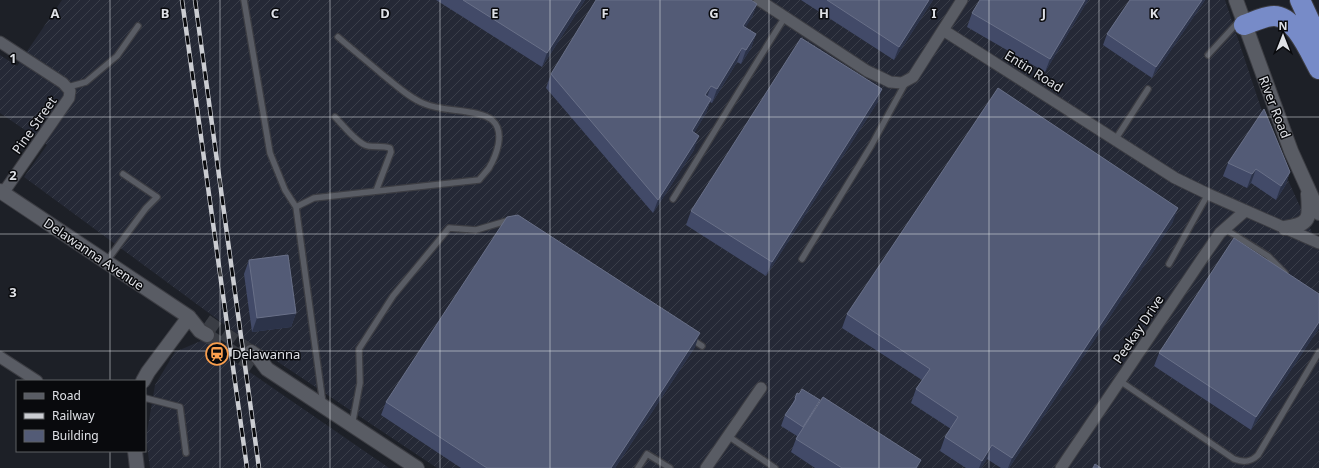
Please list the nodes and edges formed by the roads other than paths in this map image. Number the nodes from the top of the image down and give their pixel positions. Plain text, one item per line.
1 (244, 0) edge
2 (759, 0) edge
3 (962, 0) edge
4 (1236, 0) edge
5 (1300, 0) edge
6 (785, 17) junction
7 (1243, 22) junction
8 (138, 26) dead end
9 (943, 30) junction
10 (338, 37) dead end
11 (1319, 41) edge
12 (0, 42) edge
13 (1208, 54) dead end
14 (1319, 68) edge
15 (908, 80) junction
16 (69, 89) junction
17 (1148, 89) dead end
18 (335, 117) dead end
19 (1115, 140) junction
20 (123, 174) dead end
21 (1308, 190) junction
22 (376, 191) junction
23 (2, 192) edge
24 (1208, 194) junction
25 (673, 198) dead end
26 (296, 207) junction
27 (1245, 211) junction
28 (1319, 213) edge
29 (518, 224) edge
30 (1285, 228) junction
31 (1225, 229) junction
32 (1319, 243) edge
33 (802, 259) dead end
34 (106, 262) junction
35 (1169, 264) dead end
36 (1291, 277) edge
37 (189, 317) junction
38 (206, 321) tunnel mouth
39 (683, 334) edge
40 (207, 336) tunnel mouth
41 (702, 346) dead end
42 (1319, 352) edge
43 (0, 356) edge
44 (252, 359) tunnel mouth
45 (36, 380) edge
46 (144, 380) edge
47 (1120, 381) junction
48 (761, 388) dead end
49 (146, 398) edge
50 (323, 406) junction
51 (352, 425) junction
52 (728, 436) junction
53 (135, 452) edge
54 (186, 453) dead end
55 (408, 464) edge
56 (137, 468) edge
57 (638, 468) edge
58 (670, 468) edge
59 (706, 468) edge
60 (775, 468) edge
61 (1061, 468) edge

1 - 26 lane
2 - 6 street
3 - 9 street
4 - 7 street, River Road
5 - 11 highway
6 - 15 street
6 - 25 lane
7 - 13 lane
7 - 14 highway
7 - 21 street, River Road
8 - 16 lane
9 - 15 street
9 - 19 street, Entin Road
10 - 22 lane
12 - 16 street
15 - 33 lane
16 - 23 street, Pine Street
17 - 19 lane
18 - 22 lane
19 - 24 street, Entin Road
20 - 34 lane
21 - 28 street, River Road
21 - 30 street
22 - 26 lane
23 - 34 street, Delawanna Avenue
24 - 27 street, Entin Road
24 - 35 lane
26 - 50 lane
27 - 30 street, Entin Road
27 - 31 street, Peekay Drive
29 - 51 lane
30 - 32 street, Entin Road
31 - 36 lane
31 - 47 street, Peekay Drive
34 - 37 street, Delawanna Avenue
37 - 38 street, Delawanna Avenue
37 - 40 street, Delawanna Avenue
37 - 46 street
39 - 41 lane
42 - 47 lane
43 - 45 street
44 - 50 street
47 - 61 street, Peekay Drive
48 - 52 street
49 - 54 lane
50 - 51 street
51 - 55 street
52 - 59 street
52 - 60 lane
53 - 56 street
57 - 58 lane

